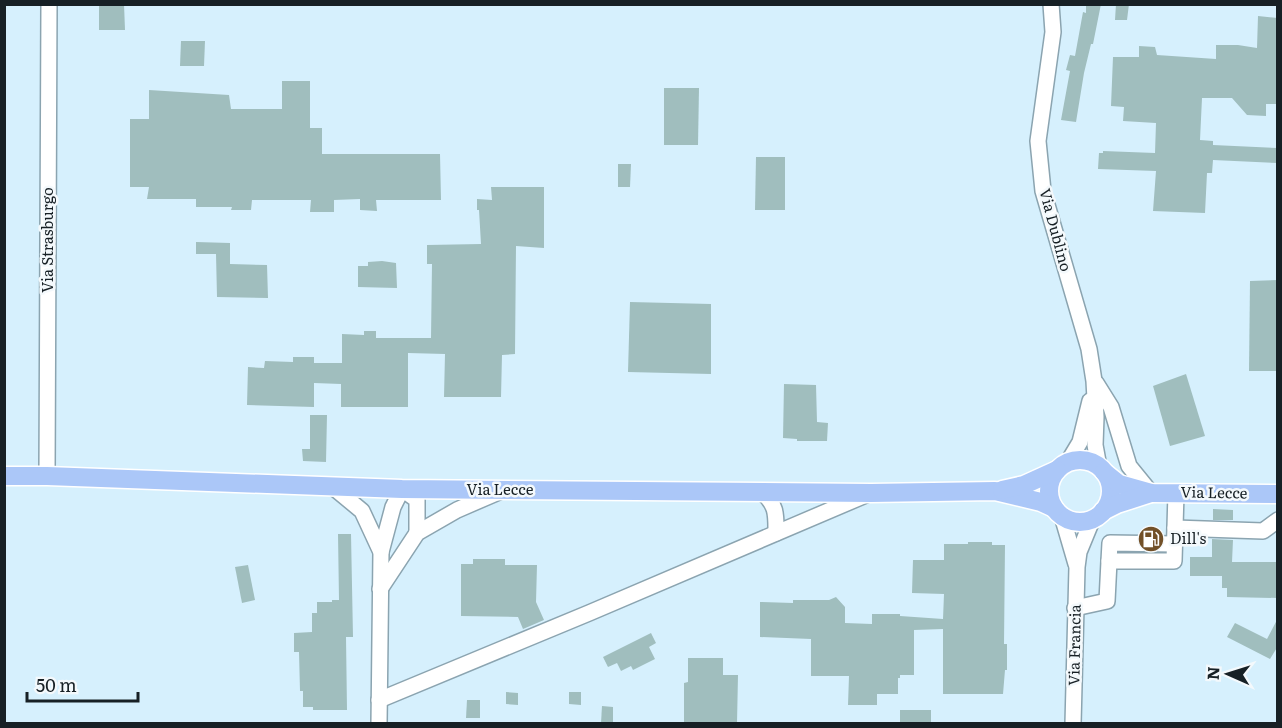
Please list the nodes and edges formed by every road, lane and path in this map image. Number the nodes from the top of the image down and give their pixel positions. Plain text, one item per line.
1 (49, 4) edge
2 (1051, 4) edge
3 (1094, 381) junction
4 (1062, 466) junction
5 (1101, 469) junction
6 (4, 476) edge
7 (47, 476) junction
8 (333, 487) junction
9 (402, 489) junction
10 (505, 490) junction
11 (995, 491) junction
12 (762, 492) junction
13 (870, 493) junction
14 (1151, 493) junction
15 (1176, 493) junction
16 (1278, 494) edge
17 (1058, 512) junction
18 (1098, 515) junction
19 (1278, 520) edge
20 (417, 533) junction
21 (776, 533) junction
22 (1174, 536) junction
23 (381, 552) junction
24 (1077, 567) junction
25 (380, 589) junction
26 (1075, 608) junction
27 (379, 700) junction
28 (379, 723) edge
29 (1073, 723) edge

1 - 7 street, Via Strasburgo
2 - 3 street, Via Dublino
3 - 4 street, Via Dublino
3 - 5 street, Via Dublino
3 - 14 street, Via Dublino
4 - 5 main road
4 - 11 main road, Via Lecce
4 - 17 main road
5 - 14 main road, Via Lecce
5 - 18 main road
6 - 7 main road, Via Lecce
7 - 8 main road, Via Lecce
8 - 9 main road, Via Lecce
8 - 23 street
9 - 10 main road, Via Lecce
9 - 20 street
9 - 23 street
10 - 12 main road, Via Lecce
10 - 20 street
11 - 13 main road, Via Lecce
11 - 17 main road, Via Lecce
12 - 13 main road, Via Lecce
12 - 21 street
13 - 21 street
14 - 15 main road, Via Lecce
14 - 18 main road, Via Lecce
15 - 16 main road, Via Lecce
15 - 22 street
17 - 18 main road
17 - 24 street
18 - 24 street
19 - 22 street
20 - 25 street
21 - 27 street
22 - 26 street
23 - 25 street
24 - 26 street, Via Francia
25 - 27 street
26 - 29 street, Via Francia
27 - 28 street

